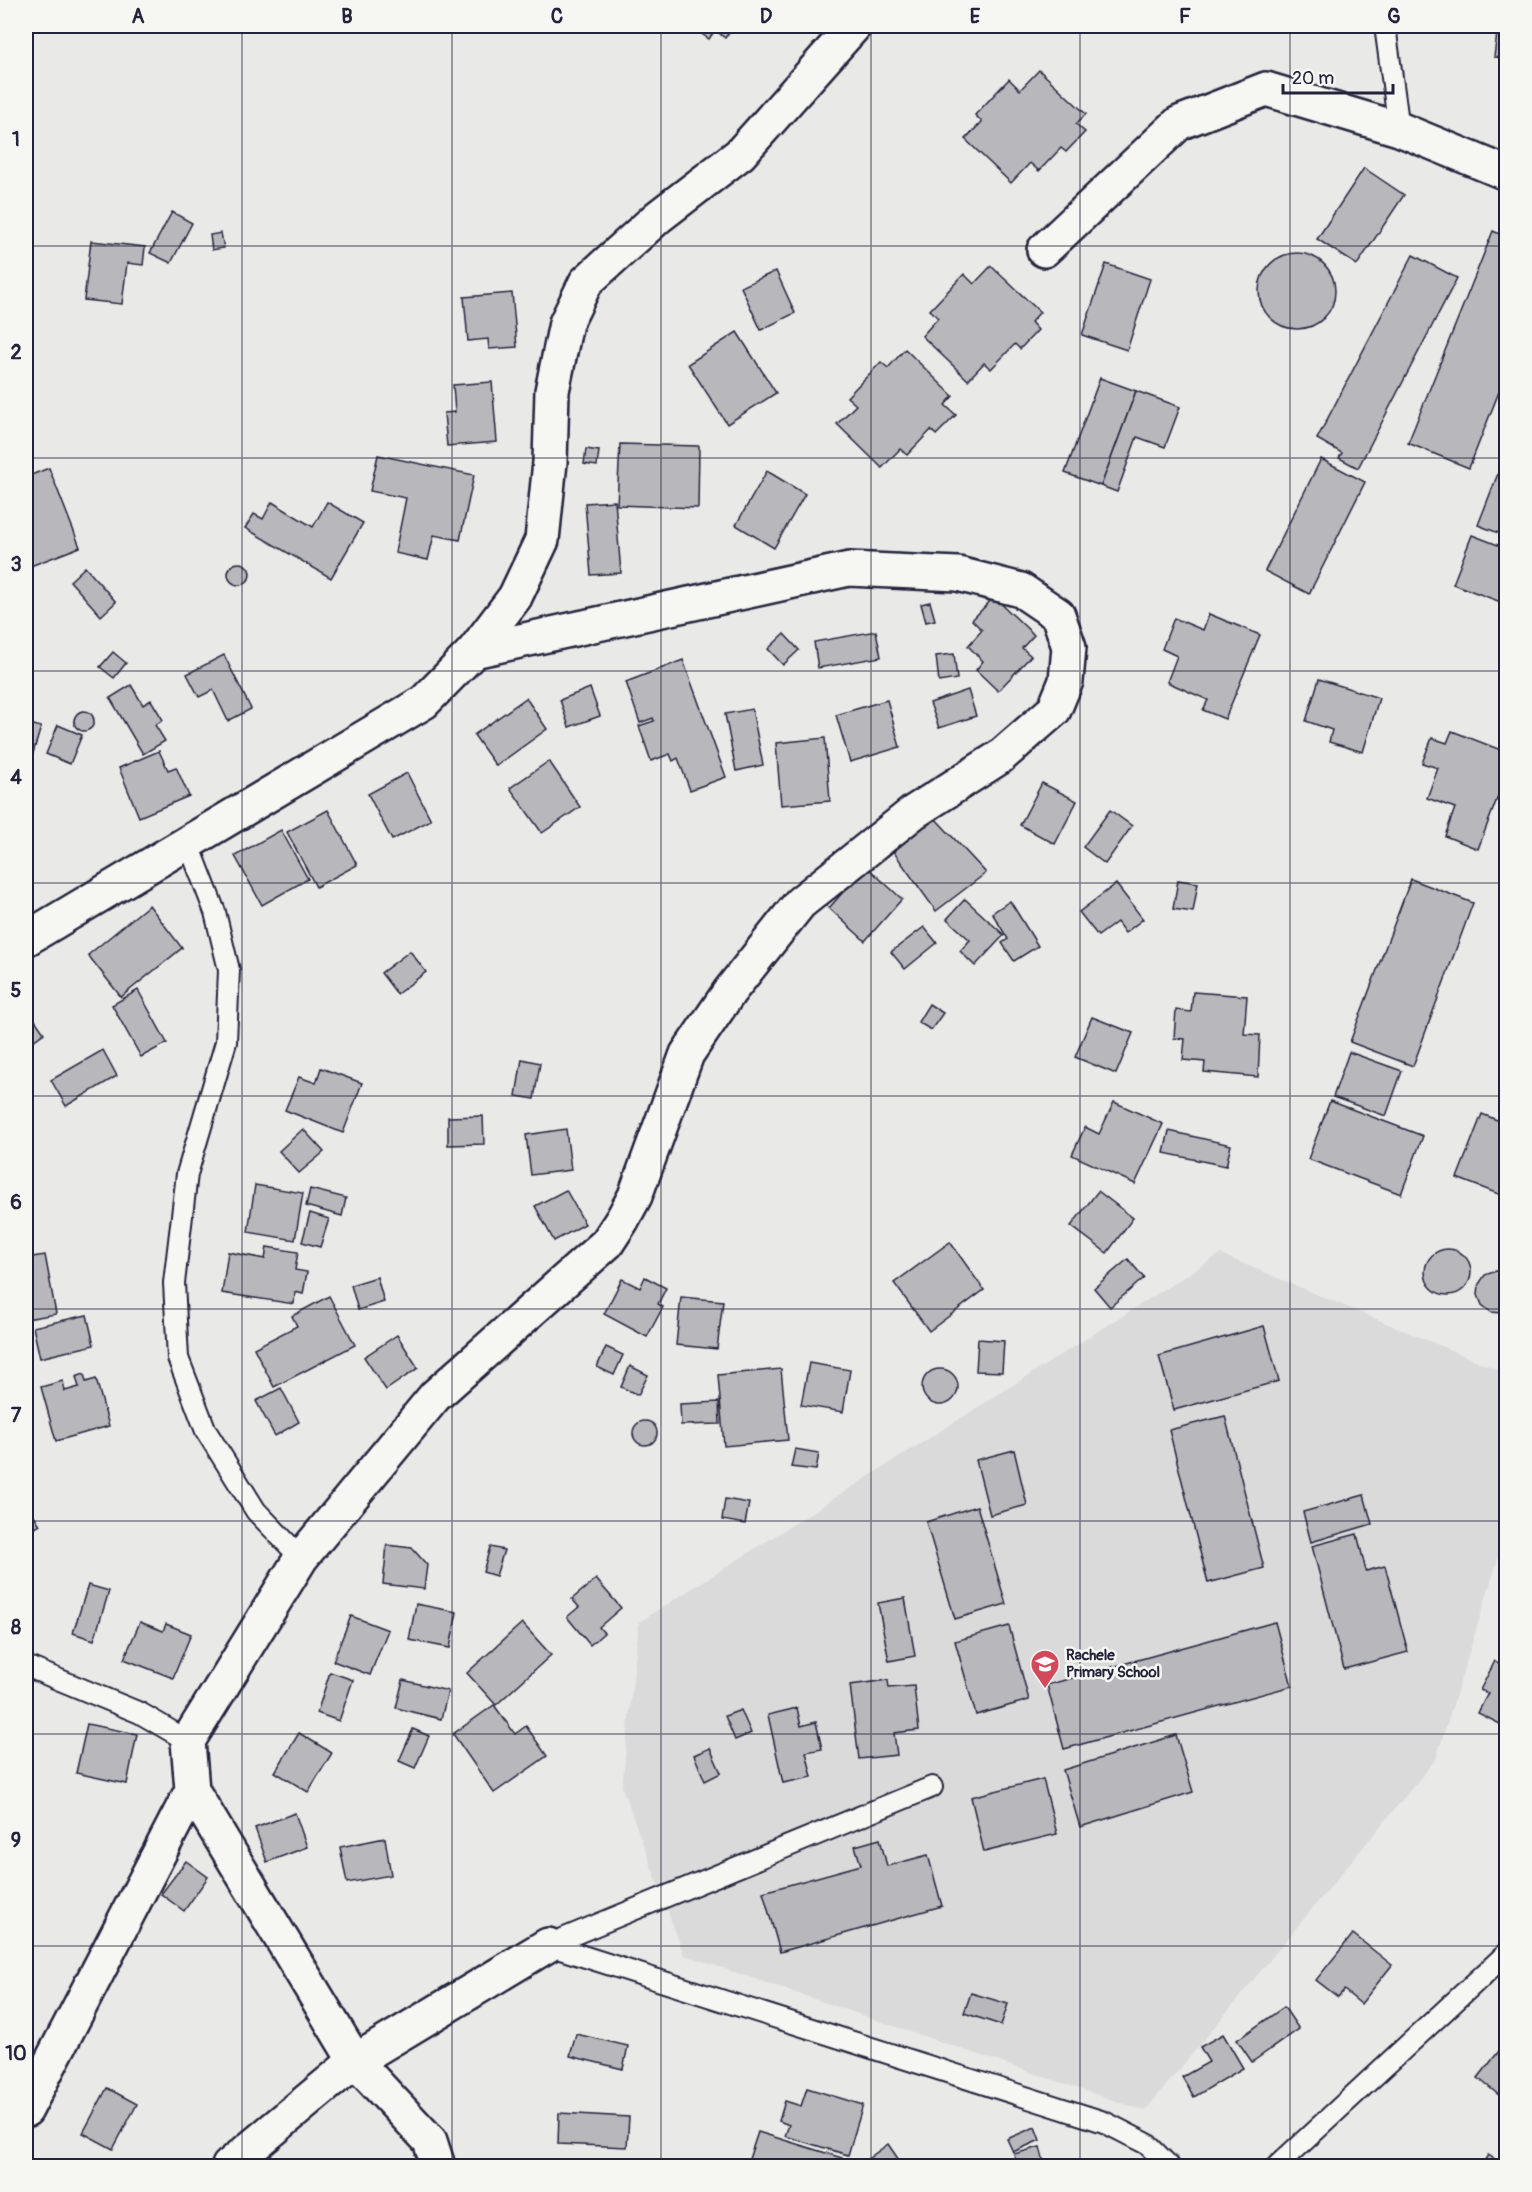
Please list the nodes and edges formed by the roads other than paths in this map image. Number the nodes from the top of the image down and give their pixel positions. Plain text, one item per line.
1 (854, 26) edge
2 (1385, 26) edge
3 (1399, 129) junction
4 (1506, 173) edge
5 (1044, 250) dead end
6 (474, 651) junction
7 (188, 842) junction
8 (26, 939) edge
9 (301, 1558) junction
10 (26, 1666) edge
11 (188, 1741) junction
12 (932, 1787) dead end
13 (192, 1790) junction
14 (548, 1945) junction
15 (1506, 1954) edge
16 (355, 2061) junction
17 (26, 2110) edge
18 (229, 2166) edge
19 (438, 2166) edge
20 (1168, 2166) edge
21 (1277, 2166) edge

1 - 6 street
2 - 3 lane
3 - 4 street
3 - 5 street
6 - 7 street
6 - 9 street
7 - 8 street
7 - 9 lane
9 - 11 street
10 - 11 lane
11 - 13 street
12 - 14 lane
13 - 16 street
13 - 17 street
14 - 16 street
14 - 20 lane
15 - 21 lane
16 - 18 street
16 - 19 street

